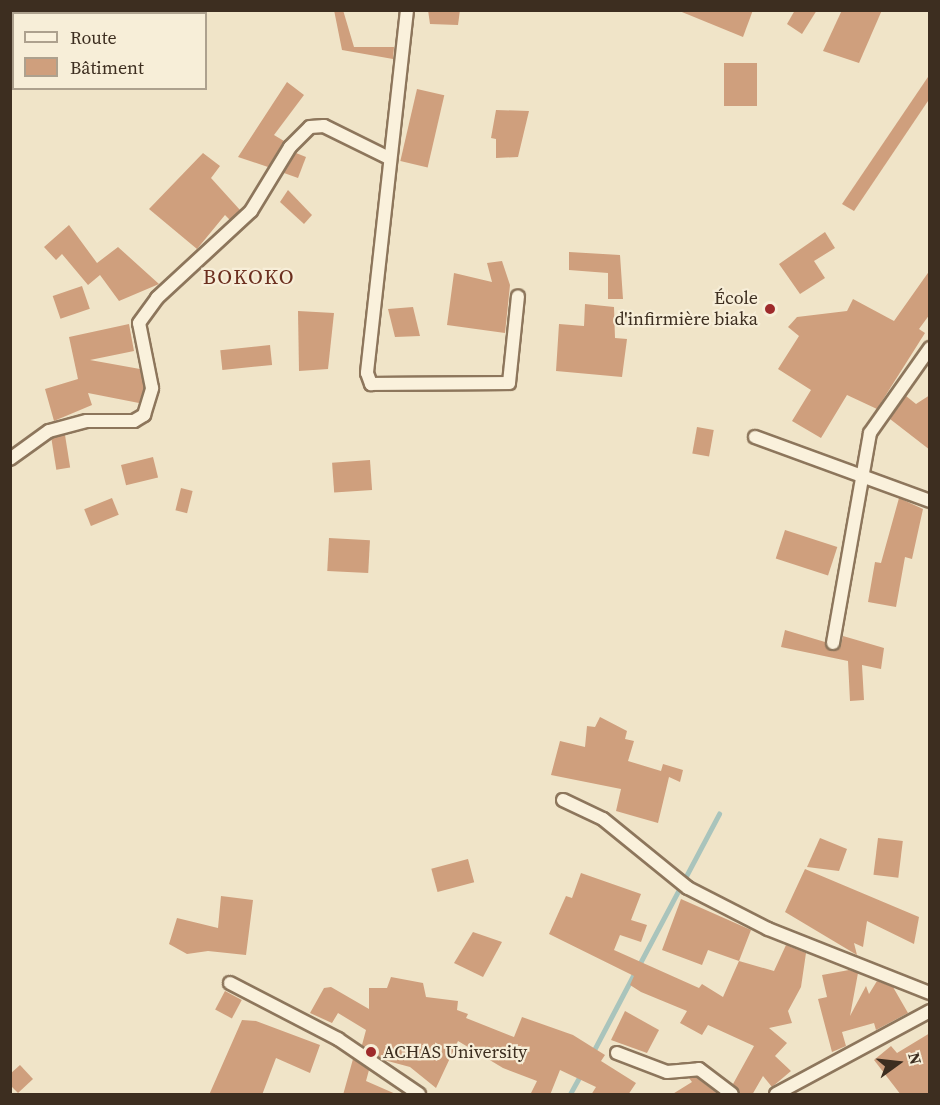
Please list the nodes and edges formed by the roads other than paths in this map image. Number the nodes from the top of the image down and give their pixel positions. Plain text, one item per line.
1 (407, 10) edge
2 (389, 158) junction
3 (518, 296) dead end
4 (930, 348) edge
5 (755, 436) dead end
6 (10, 459) edge
7 (860, 479) junction
8 (930, 501) edge
9 (833, 643) dead end
10 (563, 800) dead end
11 (230, 983) dead end
12 (930, 993) edge
13 (930, 1011) edge
14 (617, 1053) dead end
15 (778, 1094) edge
16 (419, 1095) edge
17 (732, 1095) edge

1 - 2 street
2 - 3 street
2 - 6 street
4 - 7 street
5 - 7 street
7 - 8 street
7 - 9 street
10 - 12 street
11 - 16 street
13 - 15 street
14 - 17 street

